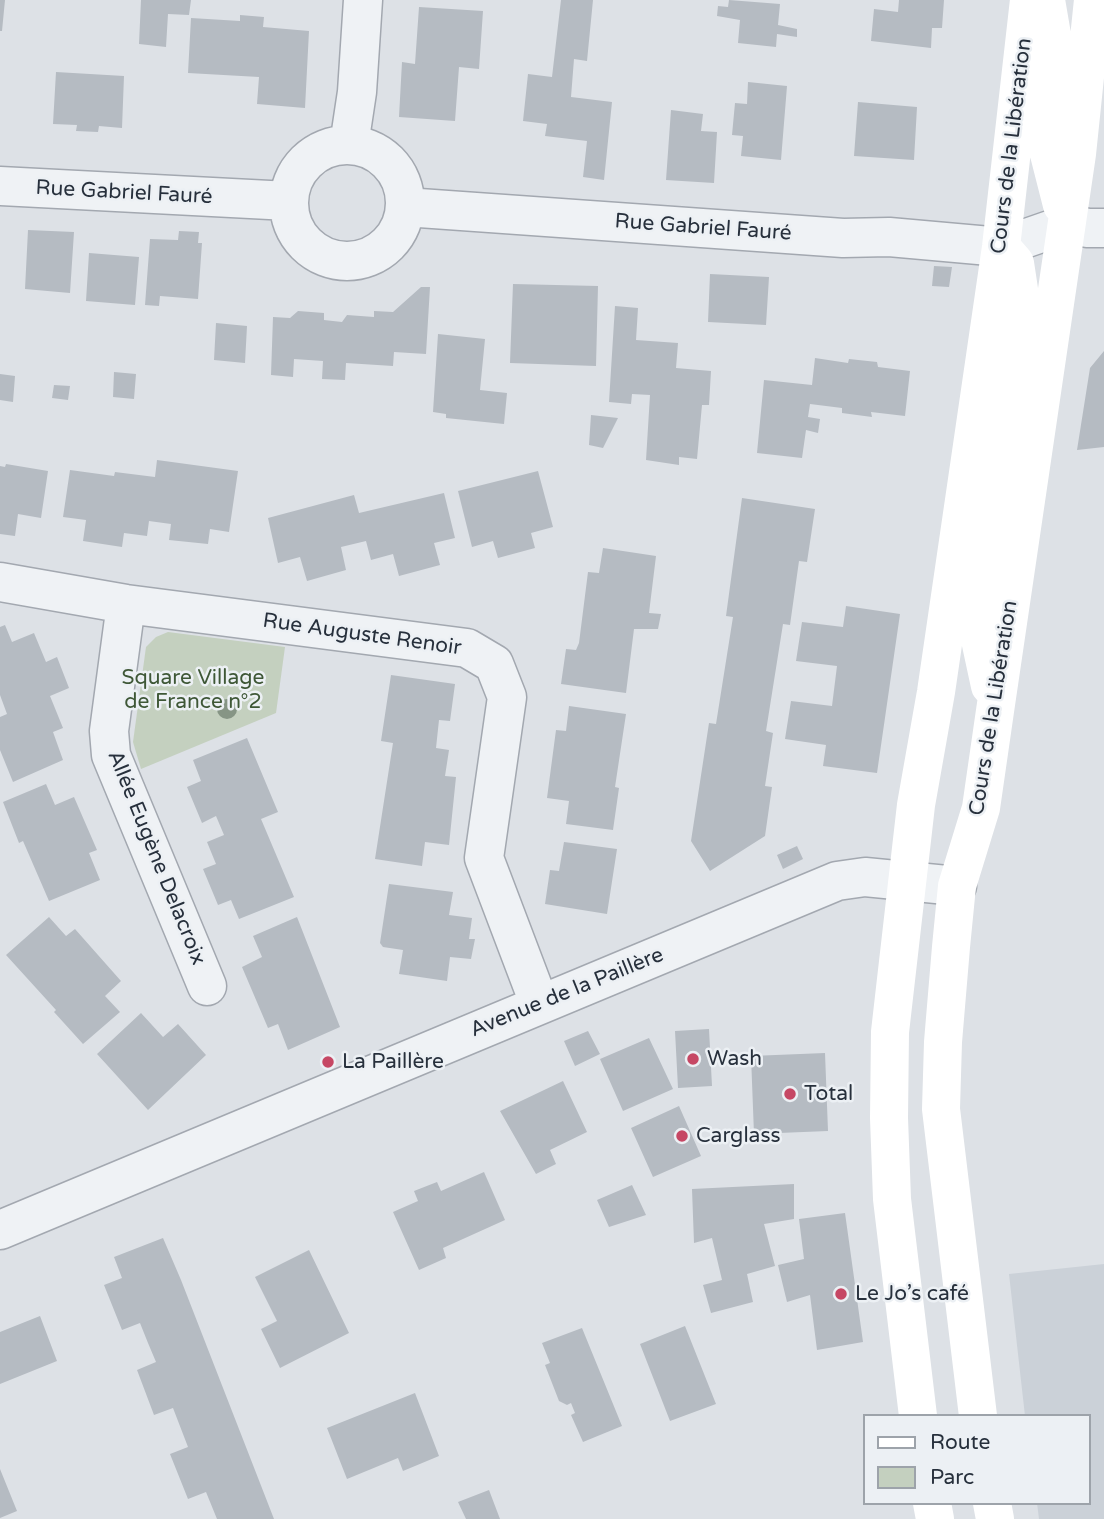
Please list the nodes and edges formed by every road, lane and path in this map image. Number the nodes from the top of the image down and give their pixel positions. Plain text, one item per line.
1 (363, 0) edge
2 (1029, 0) edge
3 (1046, 0) edge
4 (1080, 0) edge
5 (1093, 0) edge
6 (1088, 48) junction
7 (349, 145) junction
8 (0, 186) edge
9 (289, 201) junction
10 (405, 207) junction
11 (1067, 225) junction
12 (1104, 228) edge
13 (1001, 247) junction
14 (0, 582) edge
15 (126, 604) junction
16 (995, 711) junction
17 (906, 881) junction
18 (957, 886) junction
19 (207, 986) dead end
20 (539, 1003) junction
21 (0, 1230) edge
22 (918, 1414) edge
23 (978, 1414) edge

1 - 7 street
2 - 13 main road, Cours de la Libération
3 - 11 main road
4 - 6 main road
5 - 6 main road, Cours de la Libération
6 - 11 main road, Cours de la Libération
7 - 9 street
7 - 10 street
8 - 9 street, Rue Gabriel Fauré
9 - 10 street
10 - 13 street, Rue Gabriel Fauré
11 - 12 street
11 - 13 street
11 - 16 main road, Cours de la Libération
13 - 16 main road
13 - 17 main road, Cours de la Libération
14 - 15 street, Rue Auguste Renoir
15 - 19 street, Allée Eugène Delacroix
15 - 20 street, Rue Auguste Renoir
16 - 18 main road, Cours de la Libération
17 - 18 street, Avenue de la Paillère
17 - 20 street, Avenue de la Paillère
17 - 22 main road, Cours de la Libération
18 - 23 main road, Cours de la Libération
20 - 21 street, Avenue de la Paillère

